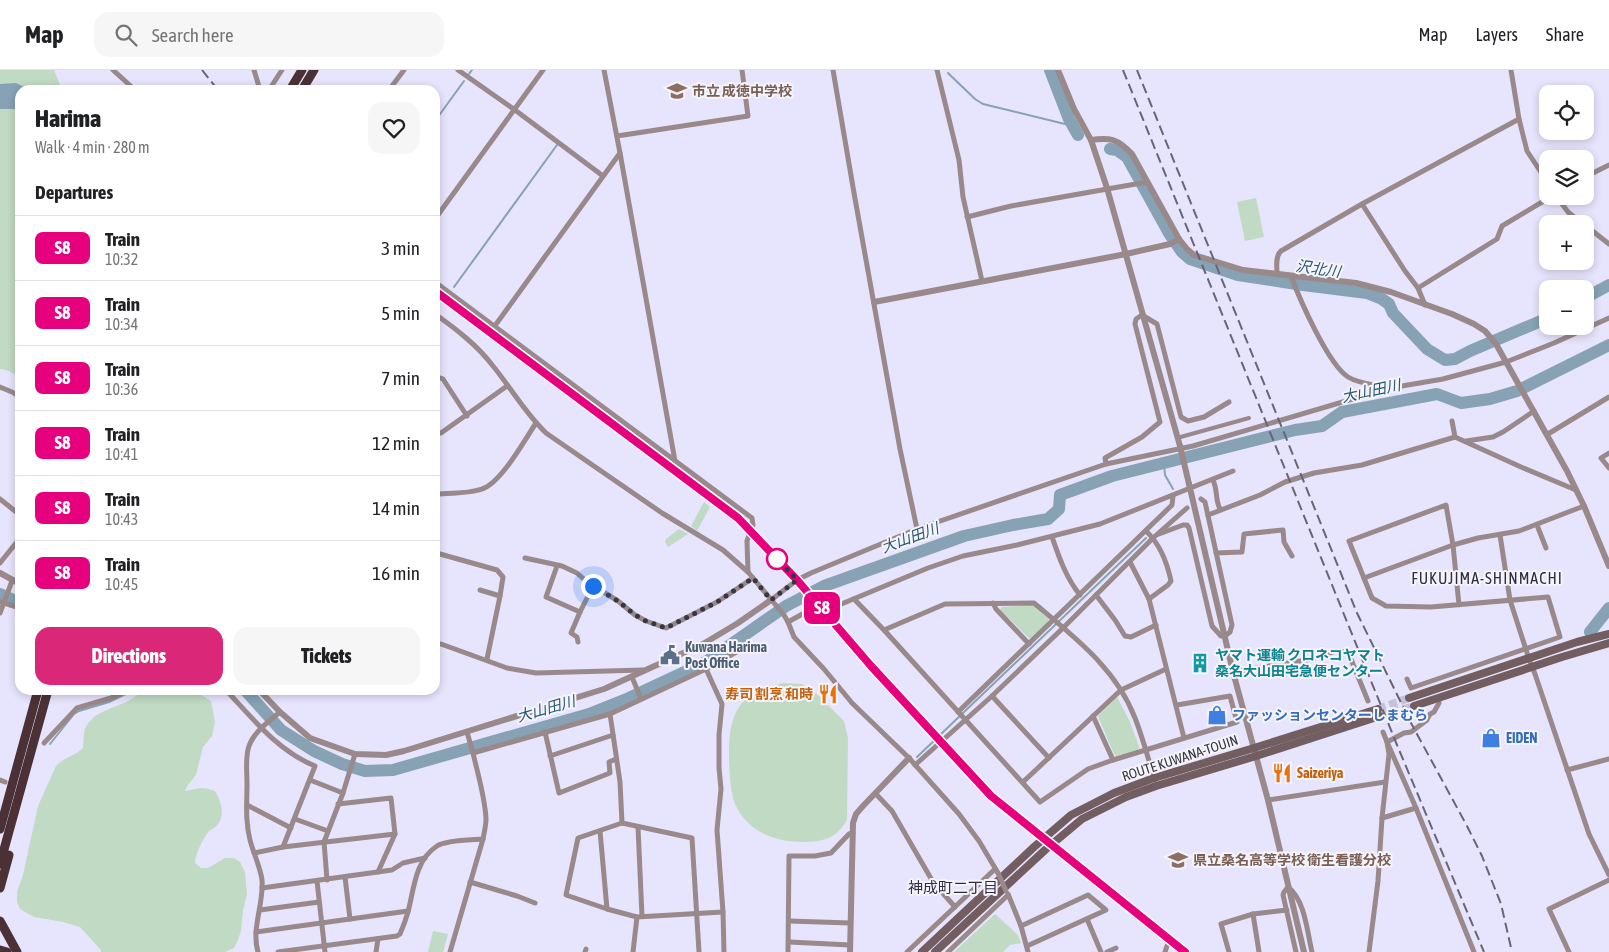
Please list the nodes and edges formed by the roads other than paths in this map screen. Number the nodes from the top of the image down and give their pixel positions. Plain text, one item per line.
1 (113, 70) edge
2 (254, 70) edge
3 (282, 70) edge
4 (302, 70) edge
5 (314, 70) edge
6 (404, 70) edge
7 (458, 70) edge
8 (543, 70) edge
9 (604, 70) edge
10 (742, 70) edge
11 (833, 70) edge
12 (937, 70) edge
13 (1058, 70) edge
14 (1511, 70) edge
15 (130, 85) edge
16 (258, 85) edge
17 (272, 85) edge
18 (293, 85) edge
19 (305, 85) edge
20 (393, 85) edge
21 (515, 110) junction
22 (1519, 119) junction
23 (617, 136) junction
24 (1091, 140) junction
25 (620, 153) junction
26 (1609, 165) edge
27 (1539, 170) edge
28 (1594, 172) edge
29 (603, 176) junction
30 (1143, 183) junction
31 (1108, 188) junction
32 (1362, 204) junction
33 (1539, 204) edge
34 (1563, 205) edge
35 (440, 212) edge
36 (1572, 215) edge
37 (967, 217) junction
38 (1594, 233) edge
39 (1178, 239) junction
40 (1609, 244) edge
41 (1126, 254) junction
42 (1277, 274) junction
43 (1292, 279) junction
44 (982, 282) junction
45 (440, 286) edge
46 (1418, 288) junction
47 (874, 302) junction
48 (1425, 305) junction
49 (1142, 315) junction
50 (440, 318) edge
51 (1609, 318) edge
52 (494, 327) junction
53 (1506, 362) junction
54 (440, 378) edge
55 (507, 386) junction
56 (0, 387) edge
57 (1390, 388) junction
58 (15, 394) edge
59 (1609, 397) edge
60 (1229, 402) dead end
61 (1534, 411) junction
62 (466, 416) junction
63 (1249, 418) dead end
64 (1452, 421) dead end
65 (536, 423) junction
66 (440, 433) edge
67 (1548, 434) junction
68 (1455, 437) junction
69 (1177, 438) junction
70 (1466, 441) junction
71 (1609, 454) edge
72 (675, 460) junction
73 (1106, 464) junction
74 (1609, 468) edge
75 (1233, 471) dead end
76 (1213, 480) junction
77 (1190, 486) junction
78 (1577, 490) junction
79 (440, 494) edge
80 (1173, 496) junction
81 (0, 499) edge
82 (1201, 499) dead end
83 (1584, 506) junction
84 (1187, 508) dead end
85 (1220, 510) junction
86 (15, 511) edge
87 (1208, 515) junction
88 (1537, 525) junction
89 (917, 529) junction
90 (1146, 531) junction
91 (1500, 535) junction
92 (1052, 537) junction
93 (1155, 537) junction
94 (15, 544) edge
95 (1453, 545) junction
96 (1546, 548) dead end
97 (1216, 553) junction
98 (440, 554) edge
99 (1292, 556) dead end
100 (525, 558) dead end
101 (1130, 562) junction
102 (0, 563) edge
103 (556, 566) junction
104 (1609, 566) edge
105 (748, 572) junction
106 (0, 574) edge
107 (753, 578) junction
108 (1364, 578) junction
109 (12, 581) junction
110 (15, 582) edge
111 (593, 586) junction
112 (480, 590) dead end
113 (1080, 595) junction
114 (1096, 595) junction
115 (500, 596) junction
116 (1149, 599) junction
117 (854, 600) junction
118 (1510, 600) junction
119 (772, 601) junction
120 (2, 602) edge
121 (993, 603) junction
122 (15, 606) edge
123 (1459, 606) junction
124 (580, 612) junction
125 (0, 613) edge
126 (788, 622) junction
127 (1058, 624) junction
128 (1156, 625) junction
129 (884, 630) junction
130 (1609, 634) edge
131 (1225, 636) junction
132 (578, 642) dead end
133 (1609, 643) edge
134 (440, 644) edge
135 (1029, 644) junction
136 (1525, 648) junction
137 (740, 650) dead end
138 (1529, 659) junction
139 (487, 660) junction
140 (706, 668) junction
141 (1533, 668) junction
142 (1166, 669) junction
143 (648, 670) junction
144 (1233, 672) junction
145 (1407, 678) dead end
146 (633, 679) junction
147 (1122, 690) junction
148 (37, 695) edge
149 (47, 695) edge
150 (117, 695) edge
151 (230, 695) edge
152 (264, 695) edge
153 (992, 696) junction
154 (641, 698) junction
155 (1409, 698) tunnel mouth
156 (1368, 701) dead end
157 (1439, 703) dead end
158 (1177, 705) junction
159 (1414, 706) tunnel mouth
160 (280, 712) junction
161 (958, 712) junction
162 (1379, 712) tunnel mouth
163 (610, 714) junction
164 (1093, 716) junction
165 (964, 718) junction
166 (262, 728) junction
167 (544, 732) junction
168 (1383, 732) dead end
169 (467, 733) junction
170 (613, 735) junction
171 (1184, 738) junction
172 (1387, 742) junction
173 (44, 743) dead end
174 (1146, 750) junction
175 (473, 752) junction
176 (1255, 752) junction
177 (550, 756) junction
178 (354, 757) junction
179 (909, 758) junction
180 (1049, 758) junction
181 (616, 759) junction
182 (1609, 759) edge
183 (1113, 760) junction
184 (915, 765) junction
185 (1567, 770) junction
186 (310, 780) junction
187 (1023, 782) junction
188 (1155, 782) junction
189 (1386, 782) junction
190 (343, 792) junction
191 (875, 793) junction
192 (1268, 800) junction
193 (17, 804) junction
194 (338, 804) junction
195 (247, 805) junction
196 (1416, 808) junction
197 (1382, 818) junction
198 (295, 819) junction
199 (622, 823) junction
200 (638, 827) junction
201 (291, 828) junction
202 (0, 829) edge
203 (328, 831) junction
204 (600, 831) junction
205 (853, 833) junction
206 (395, 834) junction
207 (483, 839) junction
208 (324, 842) junction
209 (283, 847) junction
210 (254, 853) junction
211 (425, 858) junction
212 (0, 864) edge
213 (997, 871) junction
214 (378, 872) junction
215 (1609, 875) edge
216 (345, 877) junction
217 (327, 880) junction
218 (1609, 880) edge
219 (317, 881) junction
220 (470, 882) junction
221 (1288, 886) junction
222 (0, 888) edge
223 (262, 888) junction
224 (1007, 893) junction
225 (319, 902) junction
226 (535, 903) dead end
227 (955, 907) junction
228 (606, 909) junction
229 (260, 910) junction
230 (1287, 910) junction
231 (408, 911) junction
232 (723, 912) junction
233 (698, 914) junction
234 (1253, 914) junction
235 (640, 916) junction
236 (350, 919) junction
237 (1086, 919) junction
238 (0, 921) edge
239 (789, 921) junction
240 (322, 923) junction
241 (850, 923) junction
242 (1021, 926) junction
243 (256, 932) junction
244 (378, 939) junction
245 (1169, 940) dead end
246 (789, 942) junction
247 (1116, 948) dead end
248 (324, 949) edge
249 (850, 949) edge
250 (1028, 949) edge
251 (0, 950) edge
252 (8, 952) edge
253 (17, 952) edge
254 (258, 952) edge
255 (278, 952) edge
256 (376, 952) edge
257 (450, 952) edge
258 (633, 952) edge
259 (699, 952) edge
260 (724, 952) edge
261 (788, 952) edge
262 (907, 952) edge
263 (922, 952) edge
264 (935, 952) edge
265 (948, 952) edge
266 (1101, 952) edge
267 (1106, 952) edge
268 (1164, 952) edge
269 (1229, 952) edge
270 (1259, 952) edge
271 (1296, 952) edge
272 (1304, 952) edge
273 (1312, 952) edge
274 (1368, 952) edge
275 (1474, 952) edge
276 (1569, 952) edge

1 - 15 street
2 - 16 street
3 - 17 street
4 - 18 highway
5 - 19 highway
6 - 20 street
7 - 21 street
8 - 21 street
9 - 23 street
10 - 23 street
11 - 47 street
12 - 37 street
13 - 24 street
14 - 22 street
21 - 29 street
21 - 35 street
22 - 27 street
22 - 32 street
23 - 25 street
24 - 30 street
24 - 31 street
25 - 29 street
25 - 72 street
26 - 28 street
29 - 52 street
30 - 31 street
30 - 39 street
31 - 37 street
31 - 41 street
32 - 42 street
32 - 46 street
33 - 46 street
34 - 36 street
37 - 44 street
38 - 40 street
39 - 41 street
39 - 42 street
41 - 44 street
41 - 49 street
42 - 43 street
43 - 48 street
43 - 57 street
44 - 47 street
45 - 52 street
46 - 48 street
47 - 89 street
48 - 53 street
49 - 60 street
49 - 69 street
49 - 73 street
50 - 55 street
51 - 53 street
52 - 72 street
53 - 57 street
53 - 61 street
54 - 62 street
55 - 62 street
55 - 65 street
56 - 58 street
57 - 73 street
59 - 67 street
61 - 67 street
61 - 70 street
62 - 66 street
63 - 69 street
64 - 68 street
65 - 79 street
65 - 105 street
67 - 78 street
68 - 70 street
68 - 85 street
69 - 77 street, bridge
70 - 78 street
71 - 74 street
72 - 105 street
73 - 89 street
75 - 76 street
76 - 77 street
76 - 85 street
77 - 80 street
77 - 131 street
78 - 83 street
80 - 90 street
80 - 92 street
81 - 86 street
82 - 87 street
83 - 88 street
83 - 104 street
84 - 93 street
85 - 87 street
87 - 97 street
88 - 91 street
88 - 96 street
89 - 119 street
90 - 93 street
90 - 113 street
91 - 95 street
91 - 118 street
92 - 113 street
92 - 117 street
93 - 101 street
93 - 116 street
93 - 131 street
94 - 102 street
95 - 108 street
95 - 108 street
95 - 123 street
97 - 99 street
97 - 131 street
98 - 115 street
100 - 103 street
101 - 114 street
101 - 116 street
103 - 111 street
103 - 124 street
105 - 107 street
106 - 109 street
107 - 111 street
107 - 119 street
108 - 123 street
109 - 110 street
109 - 120 street
111 - 124 street
112 - 115 street
113 - 127 street
114 - 127 street
114 - 128 street
115 - 139 street
116 - 128 street
117 - 126 street
117 - 129 street
118 - 123 street
118 - 136 street
118 - 136 street
119 - 126 street
119 - 143 street
120 - 122 street
120 - 125 street
121 - 127 street
121 - 129 street
121 - 135 street
124 - 132 street
126 - 179 street
127 - 135 street
127 - 147 street
127 - 153 street
128 - 142 street
129 - 161 street
130 - 138 main road
131 - 144 street
133 - 141 main road
134 - 139 street
135 - 161 street
136 - 138 street
136 - 145 street
137 - 140 street
138 - 141 street
138 - 155 main road
139 - 143 street
140 - 154 street
140 - 232 street
141 - 159 main road
141 - 185 street
142 - 147 street
142 - 158 street
143 - 146 street
144 - 156 street
144 - 176 street
146 - 154 street
146 - 169 street
147 - 164 street
147 - 174 street
148 - 202 highway
149 - 193 highway
150 - 173 street
151 - 166 street
152 - 160 street
153 - 165 street
153 - 180 street
154 - 163 street
157 - 172 street
158 - 171 street
158 - 171 street
160 - 166 street
160 - 178 street
161 - 165 street
162 - 176 main road, ROUTE KUWANA-TOUIN
163 - 167 street
163 - 170 street
164 - 180 street
164 - 183 street
165 - 184 street
165 - 187 street
166 - 186 street
166 - 195 street
167 - 175 street
167 - 177 street
168 - 172 street
169 - 175 street
169 - 178 street
170 - 177 street
170 - 181 street
171 - 174 street
172 - 189 street
172 - 196 street
174 - 183 street
174 - 188 street
175 - 207 street
176 - 188 main road, ROUTE KUWANA-TOUIN
176 - 192 street
177 - 181 street
178 - 190 street
179 - 184 street
179 - 191 street
180 - 187 street
181 - 199 street
182 - 185 street
183 - 187 street
184 - 213 street
185 - 215 street
186 - 190 street
186 - 198 street
188 - 263 main road, ROUTE KUWANA-TOUIN
188 - 264 main road, ROUTE KUWANA-TOUIN
189 - 192 street
189 - 197 street
190 - 194 street
191 - 205 street
191 - 227 street
192 - 221 street
193 - 212 highway
193 - 222 highway
194 - 203 street
194 - 206 street
195 - 201 street
195 - 210 street
196 - 197 street
196 - 275 street
197 - 274 street
198 - 201 street
198 - 203 street
199 - 200 street
199 - 204 street
200 - 233 street
200 - 235 street
201 - 209 street
203 - 208 street
204 - 228 street
204 - 228 street
205 - 239 street
205 - 241 street
206 - 208 street
206 - 214 street
207 - 211 street
207 - 220 street
208 - 209 street
208 - 217 street
209 - 210 street
210 - 223 street
211 - 214 street
211 - 231 street
213 - 224 street, bridge
213 - 227 street
214 - 216 street
216 - 217 street
216 - 236 street
217 - 219 street
218 - 276 street
219 - 223 street
219 - 225 street
220 - 226 street
220 - 257 street
221 - 230 street
221 - 272 street
221 - 273 street
223 - 229 street
224 - 242 street
224 - 265 street
225 - 229 street
225 - 240 street
227 - 262 street
228 - 235 street
229 - 243 street
230 - 234 street
230 - 271 street
231 - 236 street
231 - 244 street
232 - 233 street
232 - 260 street
233 - 235 street
233 - 259 street
234 - 269 street
234 - 270 street
235 - 258 street
236 - 240 street
237 - 242 street
237 - 250 street
237 - 266 street
238 - 253 highway
239 - 241 street
239 - 246 street
240 - 243 street
240 - 248 street
241 - 249 street
242 - 250 street
243 - 254 street
244 - 248 street
244 - 256 street
245 - 268 street
246 - 249 street
246 - 261 street
247 - 267 street
248 - 255 street
251 - 252 highway

